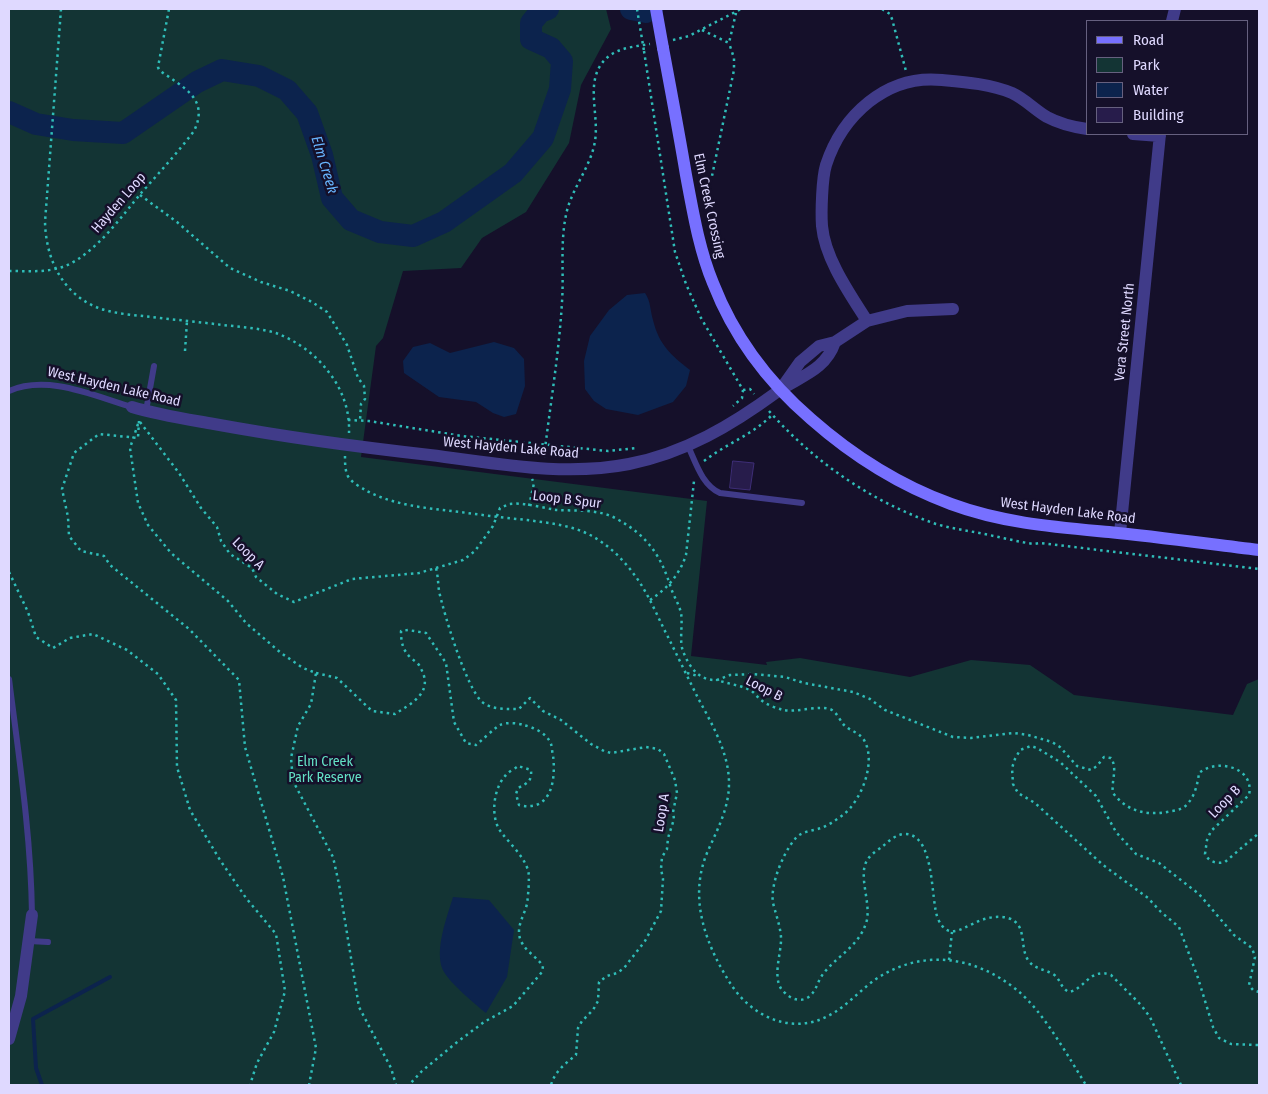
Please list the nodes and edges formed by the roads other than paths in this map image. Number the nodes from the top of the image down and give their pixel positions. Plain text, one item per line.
1 (656, 9) edge
2 (1086, 129) edge
3 (1160, 135) edge
4 (953, 309) dead end
5 (867, 322) junction
6 (154, 366) dead end
7 (780, 390) junction
8 (9, 391) edge
9 (132, 407) joint
10 (143, 416) junction
11 (688, 446) junction
12 (802, 503) dead end
13 (1120, 533) junction
14 (1259, 550) edge
15 (9, 679) edge
16 (32, 915) joint
17 (29, 941) junction
18 (48, 942) dead end
19 (9, 1039) edge

1 - 7 main road, Elm Creek Crossing, bridge
2 - 5 street
3 - 13 street, Vera Street North
4 - 5 street
5 - 7 street
6 - 10 lane
7 - 11 street, West Hayden Lake Road
7 - 13 main road, West Hayden Lake Road
8 - 9 lane, West Hayden Lake Road
9 - 10 street, West Hayden Lake Road
10 - 11 street, West Hayden Lake Road
11 - 12 lane
13 - 14 main road, West Hayden Lake Road
15 - 16 lane
16 - 17 street
17 - 18 lane
17 - 19 street

